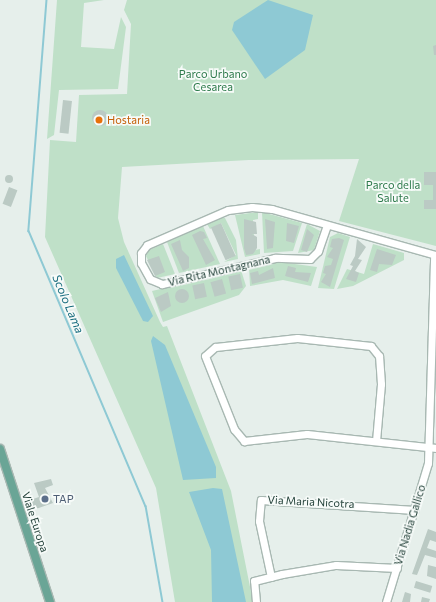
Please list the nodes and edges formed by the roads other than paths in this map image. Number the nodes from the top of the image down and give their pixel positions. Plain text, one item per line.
1 (327, 225) junction
2 (435, 255) edge
3 (376, 441) junction
4 (432, 447) edge
5 (0, 449) edge
6 (415, 510) junction
7 (397, 568) junction
8 (271, 577) junction
9 (50, 602) edge
10 (256, 602) edge
11 (386, 602) edge

1 - 1 street, Via Rita Montagnana
1 - 2 street, Via Rita Montagnana
2 - 4 street, Via Nadia Gallico
3 - 3 street
3 - 4 street
4 - 6 street, Via Nadia Gallico
5 - 9 main road, Viale Europa
6 - 7 street, Via Nadia Gallico
6 - 8 street, Via Maria Nicotra
7 - 8 street
7 - 11 street, Via Nadia Gallico
8 - 10 street

